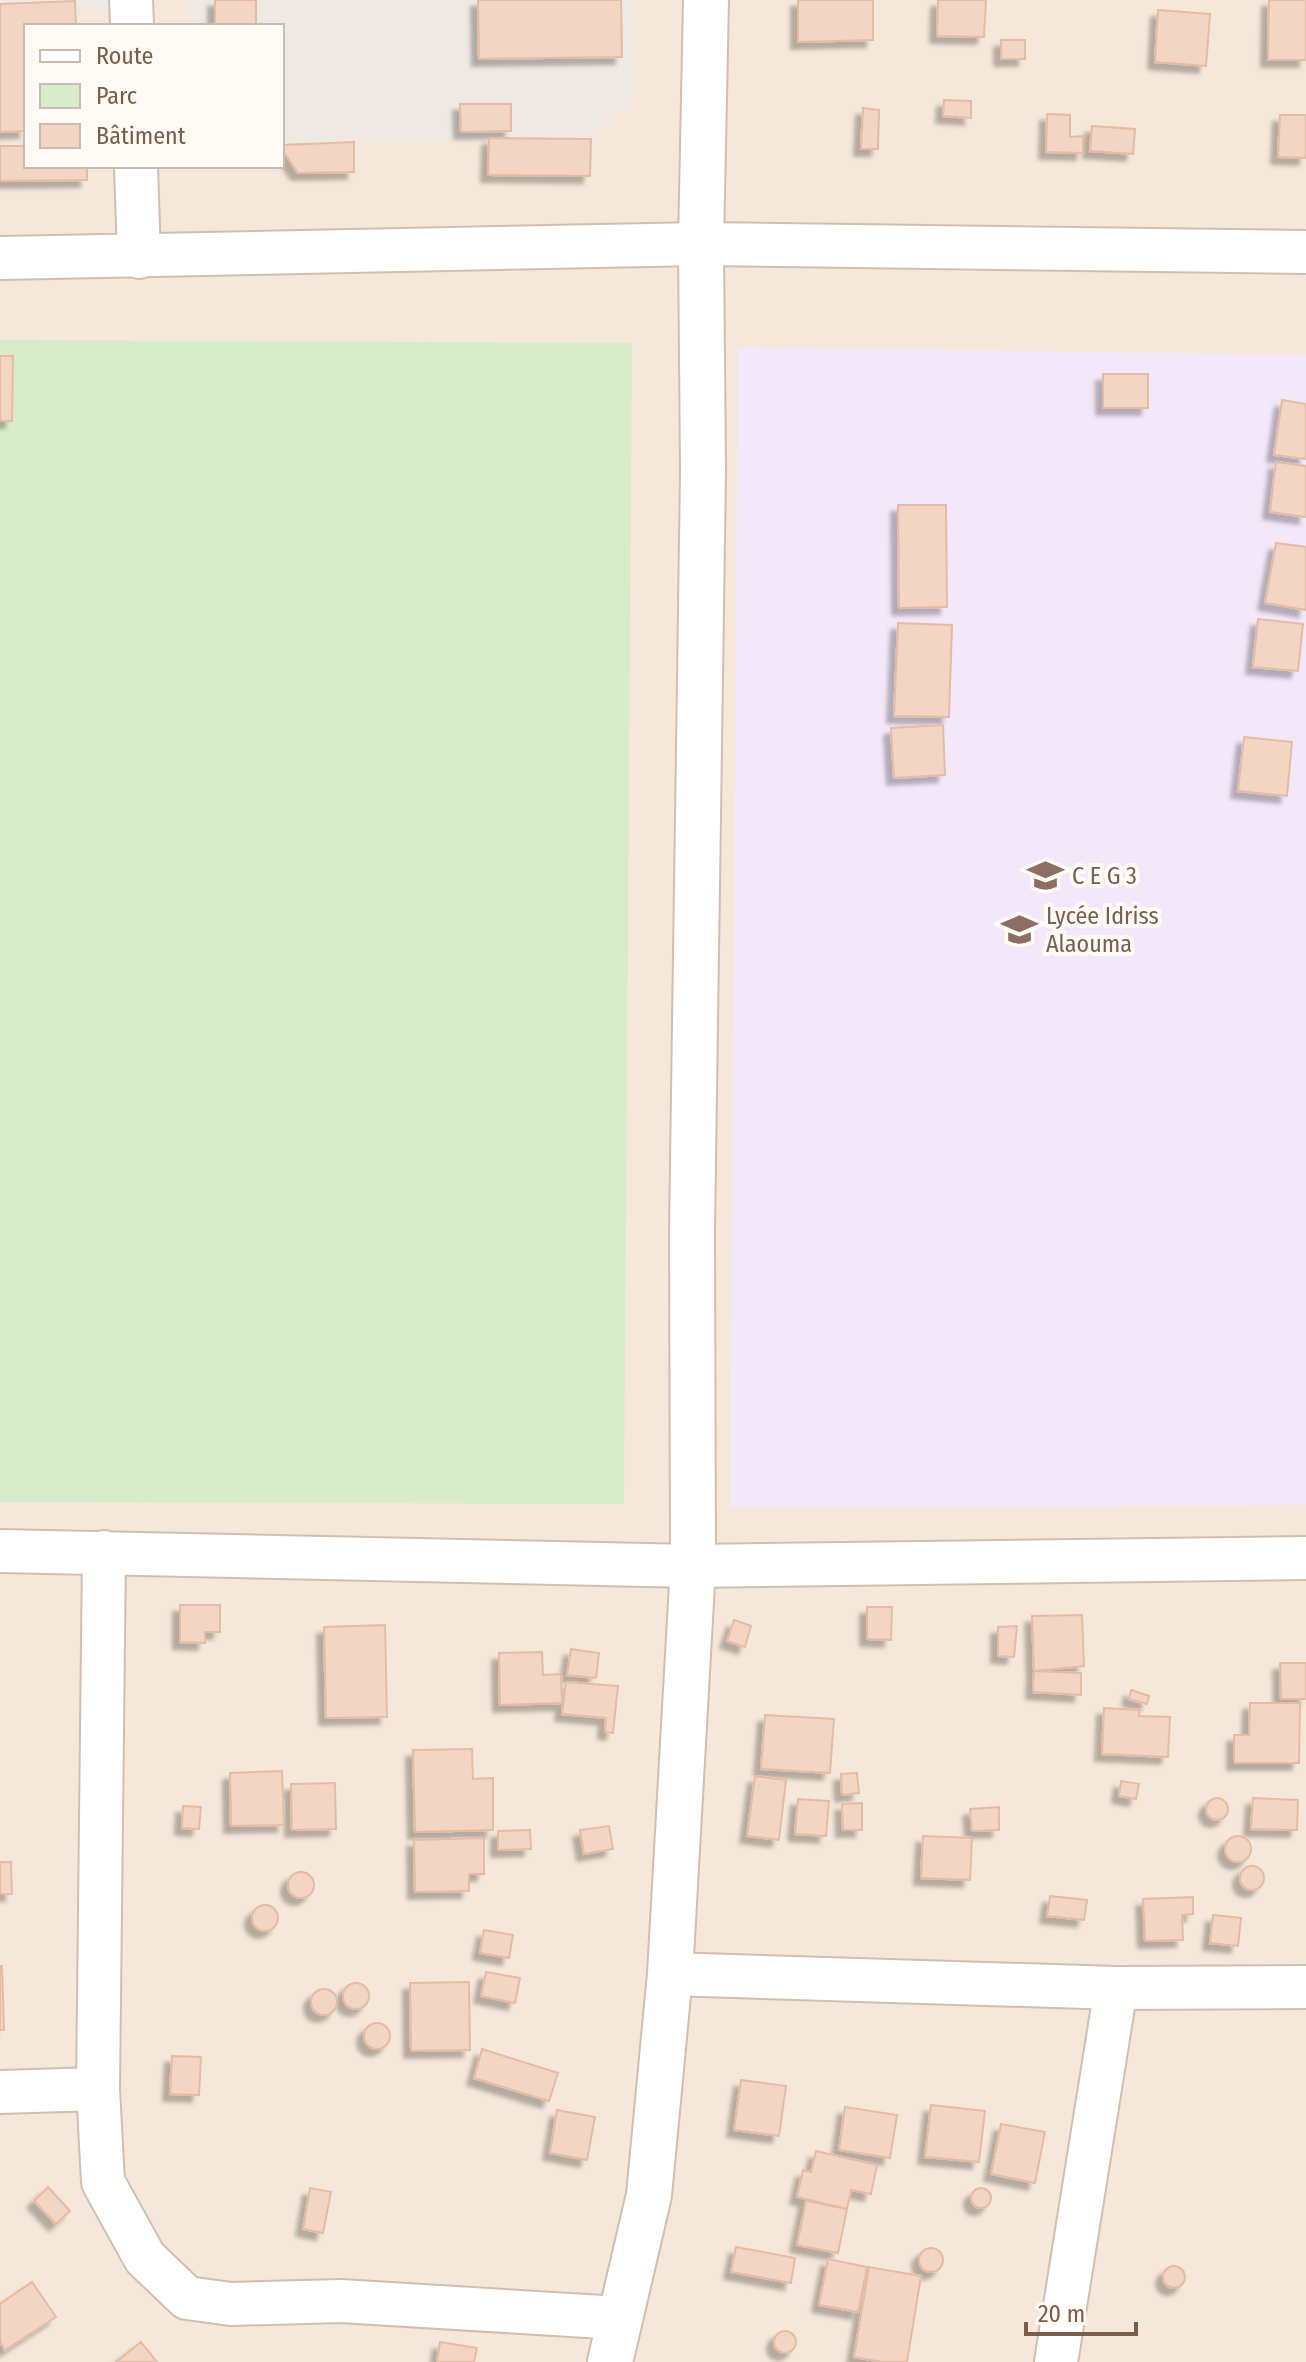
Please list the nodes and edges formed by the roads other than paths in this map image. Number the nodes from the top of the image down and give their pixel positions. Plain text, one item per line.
1 (131, 0) edge
2 (706, 0) edge
3 (132, 24) edge
4 (136, 168) edge
5 (701, 244) junction
6 (1306, 252) edge
7 (139, 257) junction
8 (0, 258) edge
9 (0, 1551) edge
10 (104, 1552) junction
11 (1306, 1558) edge
12 (693, 1566) junction
13 (670, 1974) junction
14 (1306, 1987) edge
15 (1116, 1988) junction
16 (98, 2089) junction
17 (0, 2092) edge
18 (619, 2318) junction
19 (610, 2362) edge
20 (1056, 2362) edge

1 - 3 street
2 - 5 street
4 - 7 street
5 - 6 street
5 - 7 street
5 - 12 street
7 - 8 street
9 - 10 street
10 - 12 street
10 - 16 street
11 - 12 street
12 - 13 street
13 - 15 street
13 - 18 street
14 - 15 street
15 - 20 street
16 - 17 street
16 - 18 street
18 - 19 street

